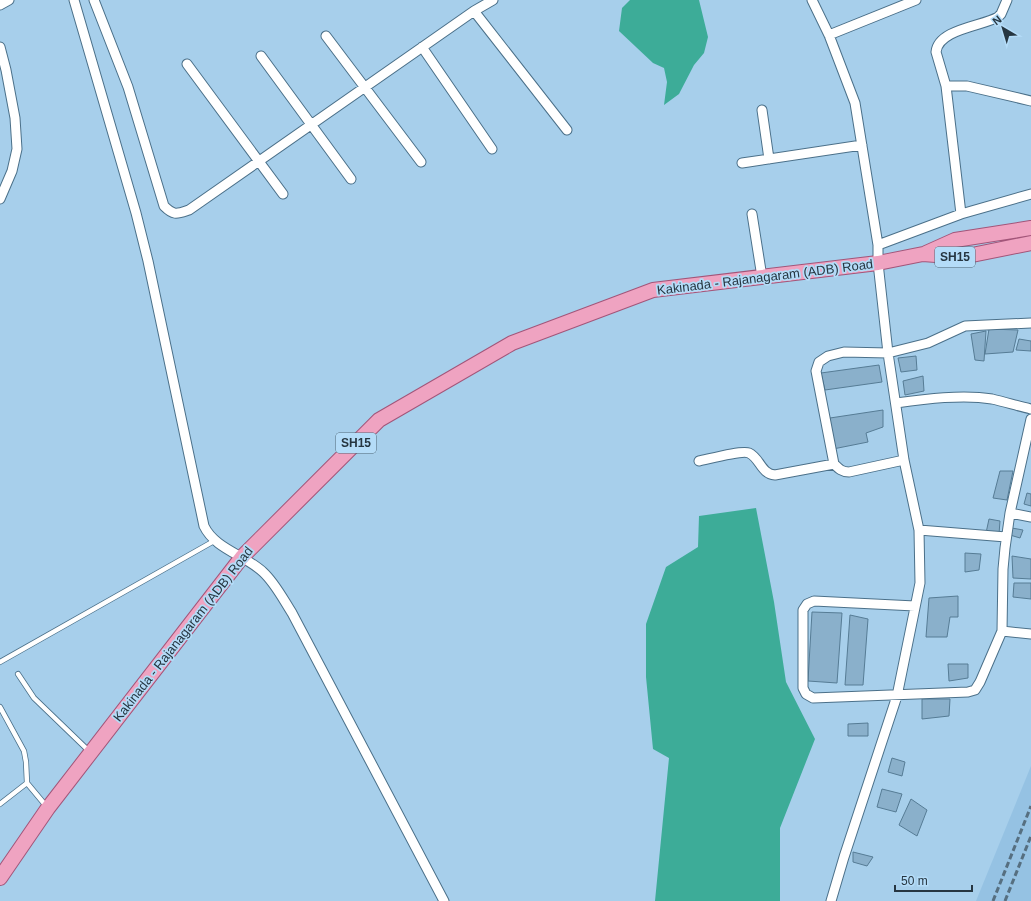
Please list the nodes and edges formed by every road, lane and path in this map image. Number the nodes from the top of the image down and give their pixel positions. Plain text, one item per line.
1 (9, 0) edge
2 (74, 0) edge
3 (94, 0) edge
4 (493, 0) edge
5 (812, 0) edge
6 (916, 0) edge
7 (1007, 0) edge
8 (903, 2) edge
9 (0, 5) edge
10 (474, 11) junction
11 (829, 35) junction
12 (326, 36) dead end
13 (0, 46) edge
14 (422, 48) junction
15 (261, 56) dead end
16 (187, 64) dead end
17 (946, 86) junction
18 (365, 88) junction
19 (1031, 100) edge
20 (762, 110) dead end
21 (311, 125) junction
22 (567, 130) dead end
23 (862, 145) junction
24 (492, 149) dead end
25 (769, 159) junction
26 (258, 161) junction
27 (421, 162) dead end
28 (742, 163) dead end
29 (351, 179) dead end
30 (283, 194) dead end
31 (1031, 194) edge
32 (0, 199) edge
33 (752, 214) dead end
34 (962, 214) junction
35 (1031, 228) edge
36 (1031, 243) edge
37 (878, 244) junction
38 (923, 254) junction
39 (878, 263) junction
40 (762, 277) junction
41 (1031, 322) edge
42 (888, 353) junction
43 (896, 403) junction
44 (1031, 409) edge
45 (1031, 419) edge
46 (904, 460) junction
47 (699, 461) dead end
48 (834, 464) junction
49 (1010, 513) junction
50 (1031, 517) edge
51 (919, 530) junction
52 (1006, 537) junction
53 (214, 541) junction
54 (242, 557) junction
55 (915, 606) junction
56 (1002, 631) junction
57 (1031, 634) edge
58 (0, 662) edge
59 (18, 674) dead end
60 (897, 696) junction
61 (0, 707) edge
62 (90, 753) junction
63 (27, 783) junction
64 (0, 804) edge
65 (48, 808) junction
66 (0, 878) edge
67 (444, 901) edge
68 (831, 901) edge

1 - 9 street
2 - 53 street
3 - 26 street
4 - 10 street
5 - 11 street
6 - 8 street
7 - 17 street
8 - 11 street
10 - 14 street
10 - 22 street
11 - 23 street
12 - 18 street
13 - 32 street
14 - 18 street
14 - 24 street
15 - 21 street
16 - 26 street
17 - 19 street
17 - 34 street
18 - 21 street
18 - 27 street
20 - 25 street
21 - 26 street
21 - 29 street
23 - 25 street
23 - 37 street
25 - 28 street
26 - 30 street
31 - 34 street
33 - 40 street
34 - 37 street
35 - 38 main road, SH15
36 - 38 main road, Kakinada - Rajanagaram (ADB) Road / SH15
37 - 39 street
38 - 39 main road, Kakinada - Rajanagaram (ADB) Road / SH15
39 - 40 main road, Kakinada - Rajanagaram (ADB) Road / SH15
39 - 42 street
40 - 54 main road, Kakinada - Rajanagaram (ADB) Road / SH15
41 - 42 street
42 - 43 street
42 - 48 street
43 - 44 street
43 - 46 street
45 - 49 street
46 - 48 street
46 - 51 street
47 - 48 street
49 - 50 street
49 - 52 street
51 - 52 street
51 - 55 street
52 - 56 street
53 - 54 street
53 - 58 lane
54 - 62 main road, Kakinada - Rajanagaram (ADB) Road / SH15
54 - 67 street
55 - 60 street
55 - 60 street
56 - 57 street
56 - 60 street
59 - 62 lane
60 - 68 street
61 - 63 lane
62 - 65 main road, Kakinada - Rajanagaram (ADB) Road / SH15
63 - 64 lane
63 - 65 lane
65 - 66 main road, Kakinada - Rajanagaram (ADB) Road / SH15

